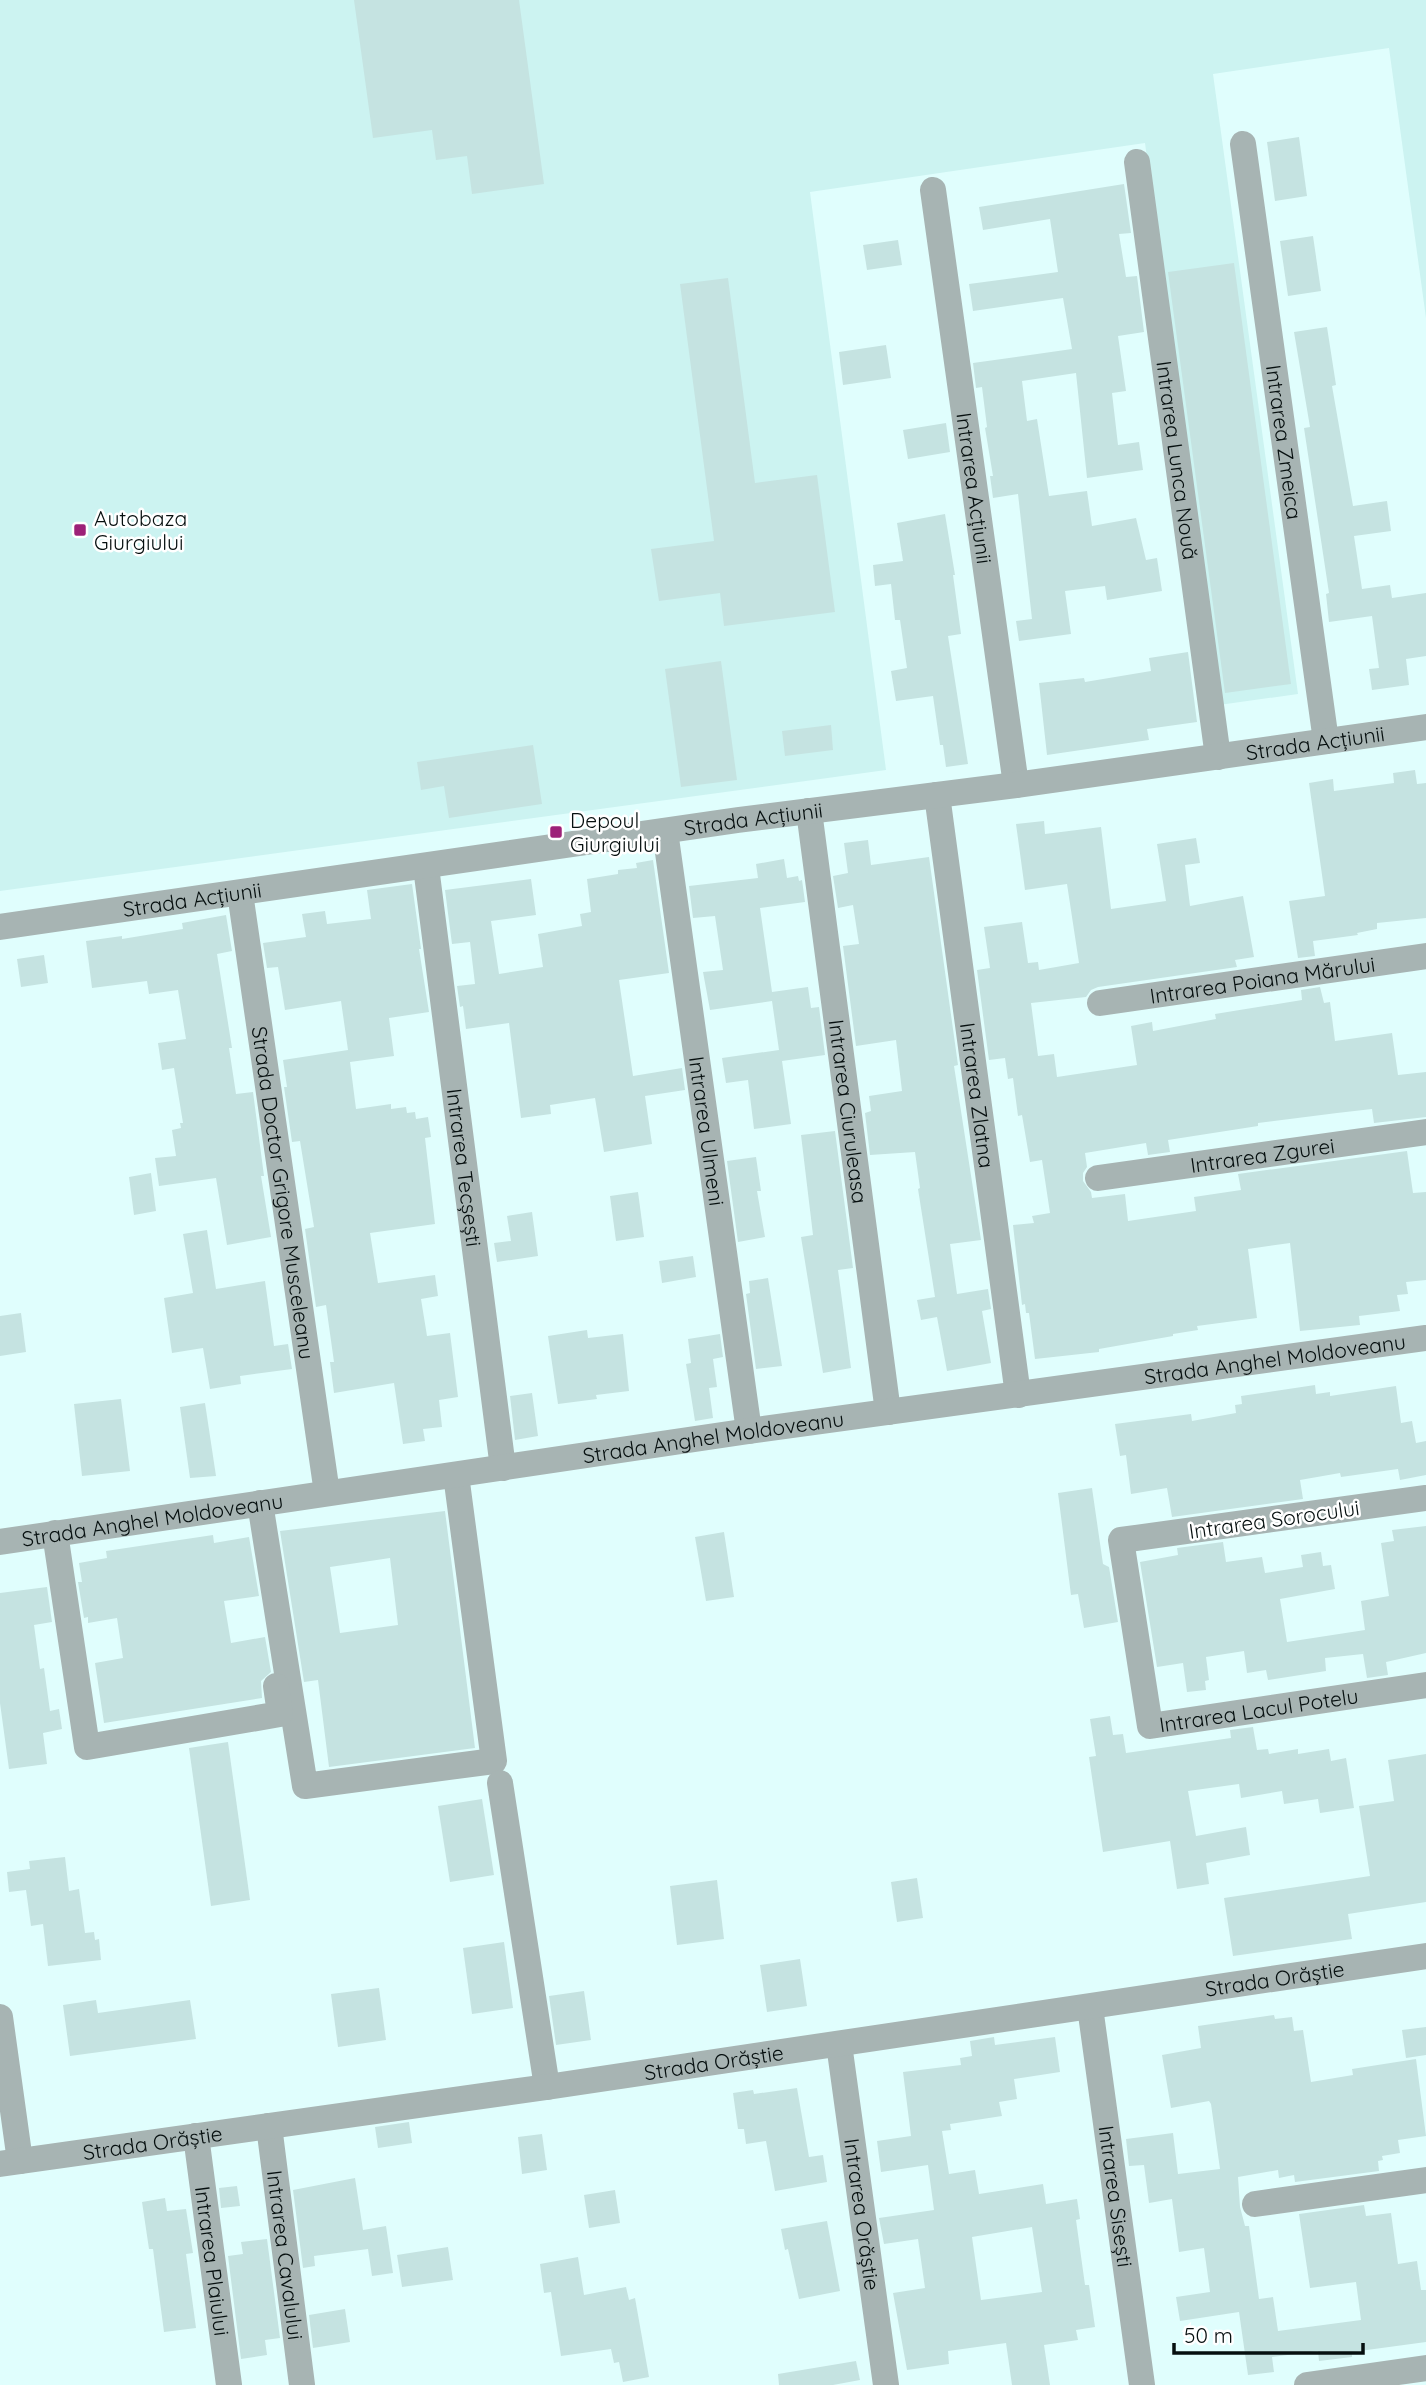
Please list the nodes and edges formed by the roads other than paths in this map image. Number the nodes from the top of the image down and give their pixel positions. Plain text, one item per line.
1 (1243, 144) dead end
2 (1137, 162) dead end
3 (933, 190) dead end
4 (1426, 727) edge
5 (1326, 741) junction
6 (1218, 757) junction
7 (1016, 785) junction
8 (937, 795) junction
9 (809, 811) junction
10 (665, 831) junction
11 (425, 867) junction
12 (240, 893) junction
13 (0, 927) edge
14 (1426, 956) edge
15 (1100, 1003) dead end
16 (1426, 1132) edge
17 (1098, 1178) dead end
18 (1426, 1338) edge
19 (1018, 1395) junction
20 (888, 1412) junction
21 (749, 1431) junction
22 (503, 1468) junction
23 (456, 1475) junction
24 (327, 1493) junction
25 (1426, 1498) edge
26 (254, 1504) junction
27 (55, 1534) junction
28 (1121, 1540) joint
29 (0, 1542) edge
30 (1426, 1685) edge
31 (500, 1783) dead end
32 (1426, 1956) edge
33 (1090, 2007) junction
34 (0, 2017) edge
35 (839, 2044) junction
36 (547, 2087) junction
37 (269, 2126) junction
38 (196, 2136) junction
39 (10, 2162) edge
40 (1426, 2180) edge
41 (1255, 2204) dead end
42 (1426, 2368) edge
43 (229, 2385) edge
44 (302, 2385) edge
45 (886, 2385) edge
46 (1142, 2385) edge
47 (1307, 2385) edge

1 - 5 street, Intrarea Zmeica
2 - 6 street, Intrarea Lunca Nouă
3 - 7 street, Intrarea Acțiunii
4 - 5 street, Strada Acțiunii
5 - 6 street, Strada Acțiunii
6 - 7 street, Strada Acțiunii
7 - 8 street, Strada Acțiunii
8 - 9 street, Strada Acțiunii
8 - 19 street, Intrarea Zlatna
9 - 10 street, Strada Acțiunii
9 - 20 street, Intrarea Ciuruleasa
10 - 11 street, Strada Acțiunii
10 - 21 street, Intrarea Ulmeni
11 - 12 street, Strada Acțiunii
11 - 22 street, Intrarea Tecșești
12 - 13 street, Strada Acțiunii
12 - 24 street, Strada Doctor Grigore Musceleanu
14 - 15 street, Intrarea Poiana Mărului
16 - 17 street, Intrarea Zgurei
18 - 19 street, Strada Anghel Moldoveanu
19 - 20 street, Strada Anghel Moldoveanu
20 - 21 street, Strada Anghel Moldoveanu
21 - 22 street, Strada Anghel Moldoveanu
22 - 23 street, Strada Anghel Moldoveanu
23 - 24 street, Strada Anghel Moldoveanu
23 - 26 street
24 - 26 street, Strada Anghel Moldoveanu
25 - 28 street, Intrarea Sorocului
26 - 27 street, Strada Anghel Moldoveanu
26 - 27 street
27 - 29 street, Strada Anghel Moldoveanu
28 - 30 street, Intrarea Lacul Potelu
31 - 36 street
32 - 33 street, Strada Orăștie
33 - 35 street, Strada Orăștie
33 - 46 street, Intrarea Sisești
34 - 39 street
35 - 36 street, Strada Orăștie
35 - 45 street, Intrarea Orăștie
36 - 37 street, Strada Orăștie
37 - 38 street, Strada Orăștie
37 - 44 street, Intrarea Cavalului
38 - 39 street, Strada Orăștie
38 - 43 street, Intrarea Plaiului
40 - 41 street
42 - 47 street

